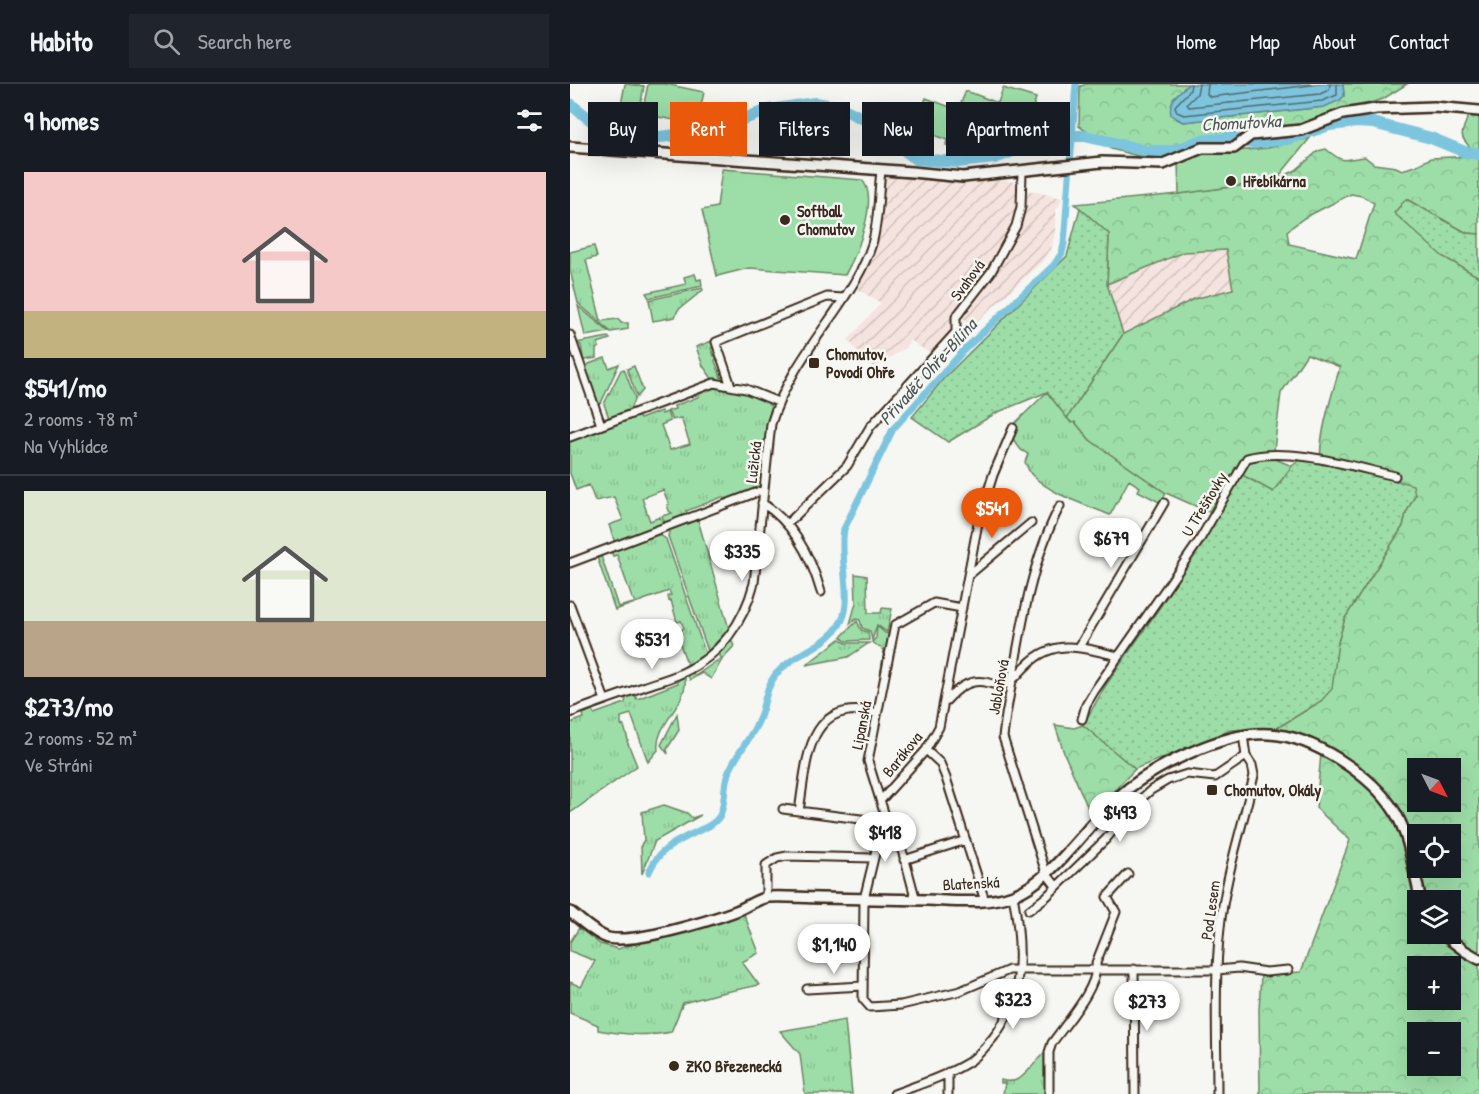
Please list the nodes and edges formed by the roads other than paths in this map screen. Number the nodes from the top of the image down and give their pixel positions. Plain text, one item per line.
1 (1479, 111) edge
2 (570, 147) edge
3 (881, 171) junction
4 (1022, 172) junction
5 (844, 298) junction
6 (570, 335) edge
7 (731, 386) junction
8 (778, 402) junction
9 (601, 425) junction
10 (1013, 428) dead end
11 (570, 437) edge
12 (1395, 477) dead end
13 (763, 490) junction
14 (762, 503) junction
15 (1164, 503) dead end
16 (1060, 506) dead end
17 (1031, 523) dead end
18 (788, 524) junction
19 (570, 563) edge
20 (970, 574) junction
21 (821, 592) dead end
22 (570, 605) edge
23 (962, 608) junction
24 (1079, 647) junction
25 (1118, 656) junction
26 (1012, 680) junction
27 (605, 700) junction
28 (945, 701) junction
29 (570, 713) edge
30 (876, 713) junction
31 (1082, 719) dead end
32 (1243, 735) junction
33 (926, 750) junction
34 (1246, 756) junction
35 (881, 800) junction
36 (783, 809) dead end
37 (799, 811) junction
38 (886, 819) junction
39 (966, 840) junction
40 (873, 858) junction
41 (904, 860) junction
42 (1046, 873) junction
43 (1128, 874) dead end
44 (1056, 886) junction
45 (1419, 890) edge
46 (1013, 895) junction
47 (766, 897) junction
48 (864, 899) junction
49 (916, 900) junction
50 (985, 901) junction
51 (1029, 910) dead end
52 (570, 912) edge
53 (1456, 944) edge
54 (1479, 959) edge
55 (1097, 969) junction
56 (1134, 969) junction
57 (1217, 970) junction
58 (1288, 970) dead end
59 (1020, 971) junction
60 (863, 986) junction
61 (807, 989) dead end
62 (948, 1072) junction
63 (894, 1094) edge
64 (948, 1094) edge
65 (1049, 1094) edge
66 (1134, 1094) edge
67 (1217, 1094) edge

1 - 4 street
2 - 3 street
3 - 4 street
3 - 5 street, Lužická
4 - 18 street, Svahová
5 - 7 street
5 - 8 street, Lužická
6 - 9 street
7 - 8 street
7 - 9 street
8 - 13 street, Lužická
9 - 11 street
10 - 20 street, Barákova
12 - 25 street, U Třešňovky
13 - 14 street, Lužická
13 - 19 street
14 - 18 street
14 - 27 street, Lužická
15 - 24 street
16 - 26 street, Jabloňová
17 - 20 street
18 - 21 street
20 - 23 street, Barákova
22 - 27 street
23 - 28 street, Barákova
23 - 30 street, Lipanská
24 - 25 street
24 - 26 street
25 - 31 street, U Třešňovky
26 - 28 street
26 - 42 street, Jabloňová
27 - 29 street, Lužická
28 - 33 street, Barákova
30 - 35 street, Lipanská
30 - 37 street
32 - 34 street, Pod Lesem
32 - 42 street, Blatenská
32 - 45 street, Blatenská
33 - 35 street, Barákova
33 - 39 street
34 - 44 street
34 - 57 street, Pod Lesem
35 - 38 street, Lipanská
36 - 37 street
37 - 38 street
38 - 40 street
38 - 41 street, Lipanská
39 - 41 street
39 - 50 street
40 - 47 street
40 - 48 street
41 - 49 street, Lipanská
42 - 44 street
42 - 46 street, Blatenská
43 - 55 street
44 - 51 street
46 - 50 street, Blatenská
46 - 59 street
47 - 48 street, Blatenská
47 - 52 street, Blatenská
48 - 49 street, Blatenská
48 - 60 street
49 - 50 street, Blatenská
53 - 54 street
55 - 56 street
55 - 59 street
55 - 65 street
56 - 57 street
56 - 66 street
57 - 58 street
57 - 67 street, Pod Lesem
59 - 60 street
59 - 62 street
60 - 61 street
62 - 63 street
62 - 64 street

